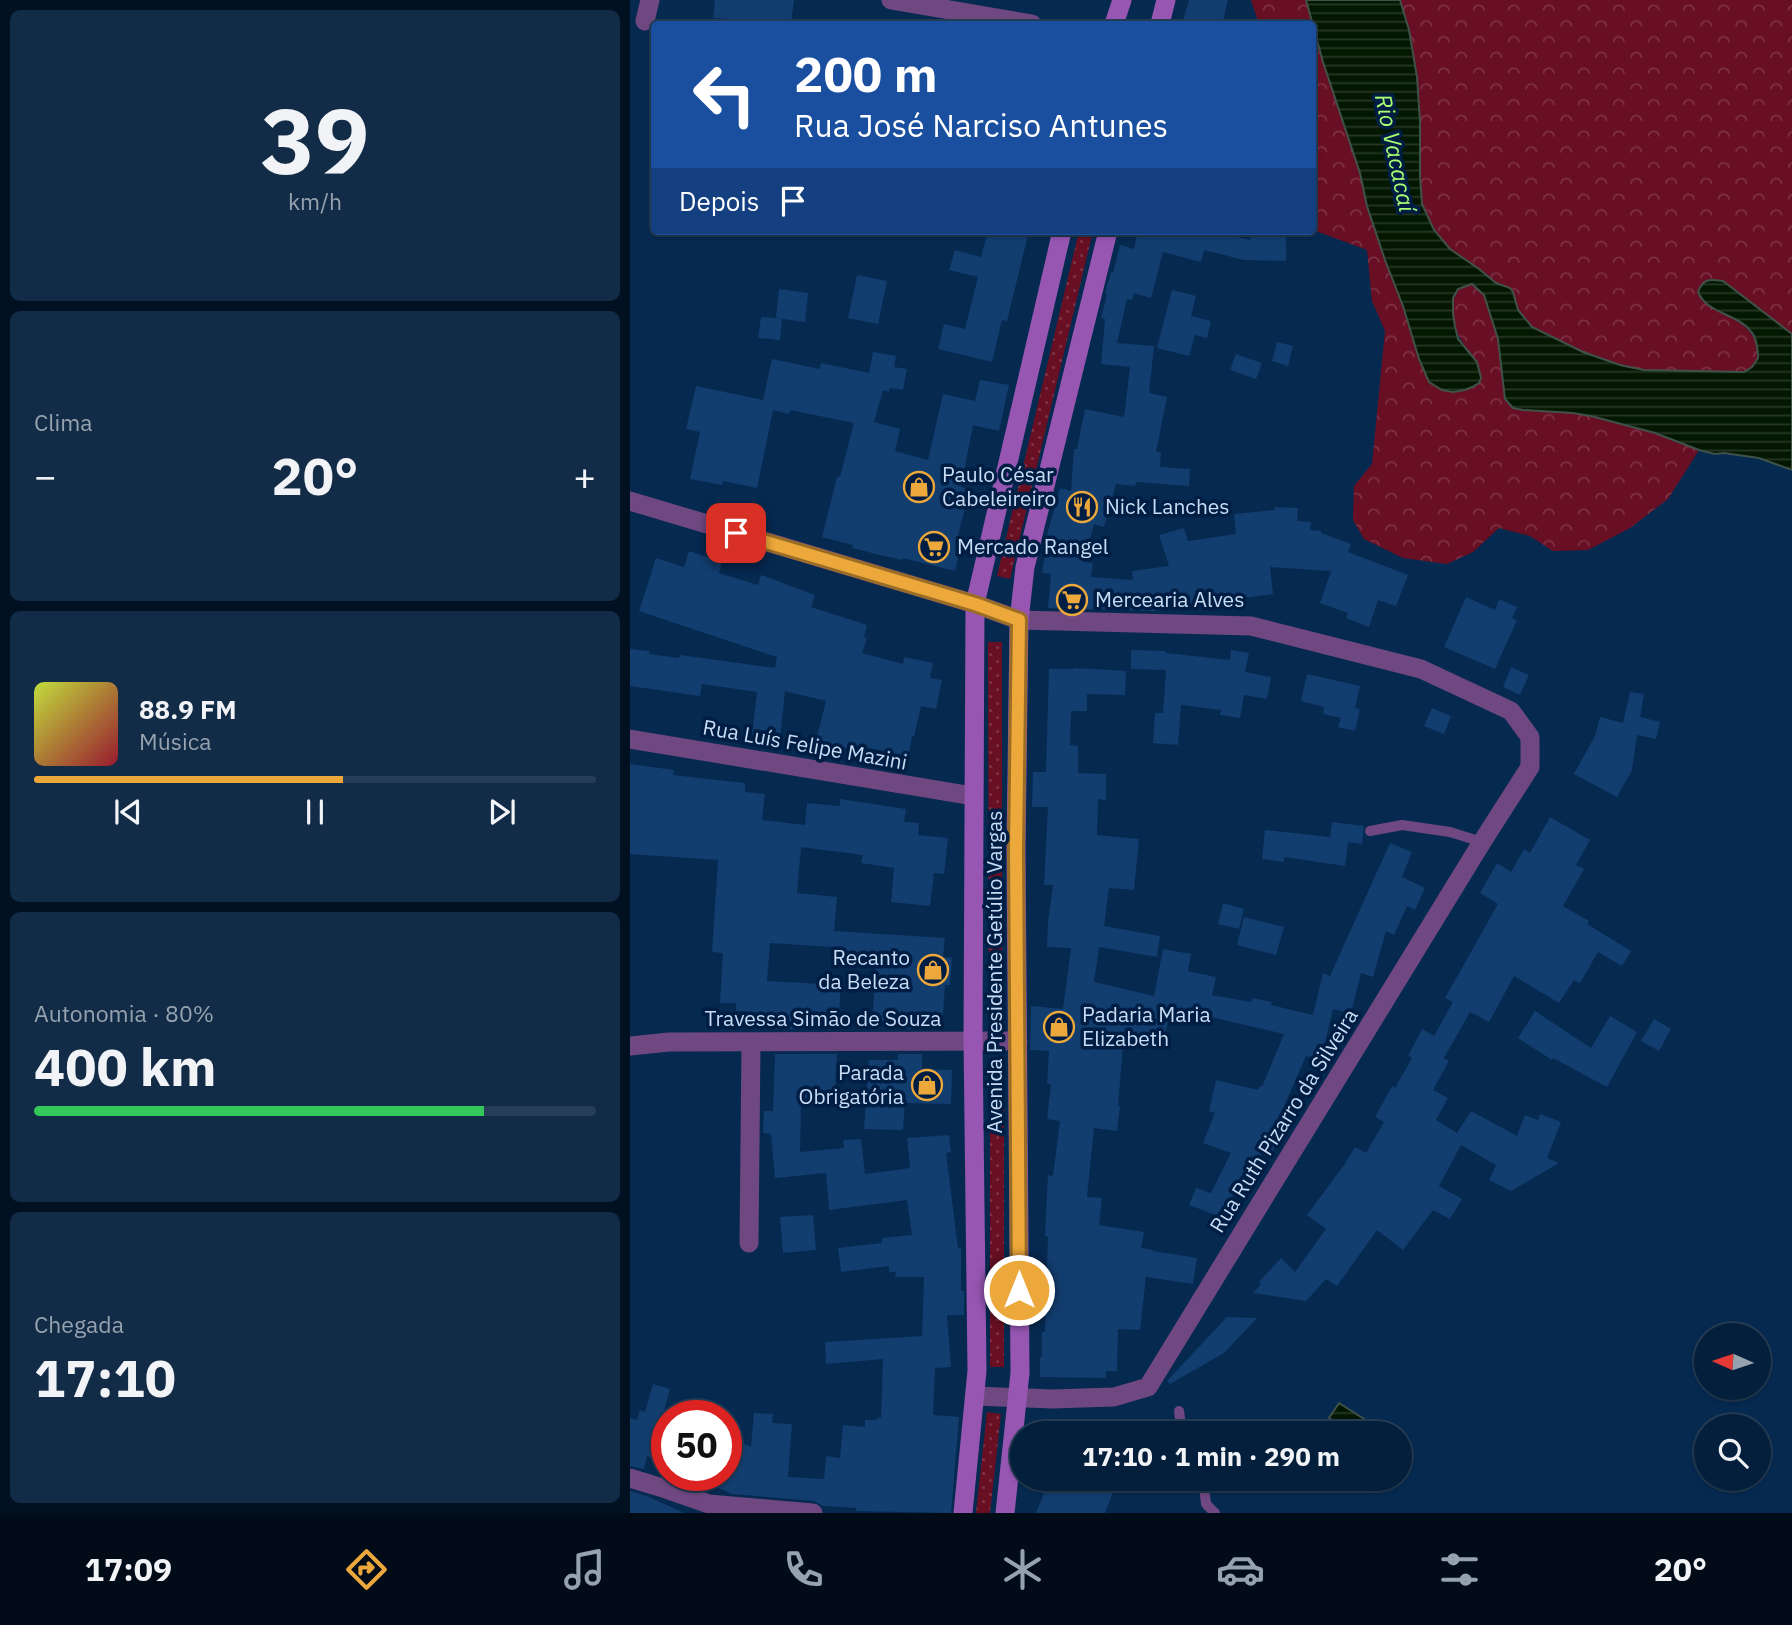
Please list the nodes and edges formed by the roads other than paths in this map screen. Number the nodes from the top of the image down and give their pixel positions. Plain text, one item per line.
1 (650, 0) edge
2 (891, 0) edge
3 (1110, 0) edge
4 (1122, 0) edge
5 (1166, 0) edge
6 (645, 20) dead end
7 (1014, 21) edge
8 (1112, 21) edge
9 (1113, 21) edge
10 (1161, 21) edge
11 (1061, 235) edge
12 (1107, 235) edge
13 (630, 501) edge
14 (975, 604) junction
15 (1019, 620) junction
16 (630, 738) edge
17 (973, 796) junction
18 (1370, 831) dead end
19 (1482, 842) junction
20 (973, 1040) junction
21 (1017, 1041) junction
22 (751, 1042) junction
23 (630, 1046) edge
24 (748, 1243) dead end
25 (975, 1396) junction
26 (1016, 1399) junction
27 (1179, 1411) dead end
28 (1180, 1421) edge
29 (630, 1478) edge
30 (1204, 1491) edge
31 (813, 1513) edge
32 (963, 1513) edge
33 (1005, 1513) edge
34 (1215, 1513) edge

1 - 6 street
2 - 7 street
3 - 8 street
4 - 9 main road
5 - 10 main road
11 - 14 main road, Avenida Presidente Getúlio Vargas
12 - 15 main road, Avenida Presidente Getúlio Vargas
13 - 14 street
14 - 15 street
14 - 17 main road, Avenida Presidente Getúlio Vargas
15 - 19 street, Rua Ruth Pizarro da Silveira
15 - 21 main road, Avenida Presidente Getúlio Vargas
16 - 17 street, Rua Luís Felipe Mazini
17 - 20 main road, Avenida Presidente Getúlio Vargas
18 - 19 lane
19 - 26 street, Rua Ruth Pizarro da Silveira
20 - 21 street, Travessa Simão de Souza
20 - 22 street, Travessa Simão de Souza
20 - 25 main road, Avenida Presidente Getúlio Vargas
21 - 26 main road, Avenida Presidente Getúlio Vargas
22 - 23 street, Travessa Simão de Souza
22 - 24 street
25 - 26 street, Rua Ruth Pizarro da Silveira
25 - 32 main road, Avenida Presidente Getúlio Vargas
26 - 33 main road, Avenida Presidente Getúlio Vargas
27 - 28 lane
29 - 31 street
30 - 34 lane

